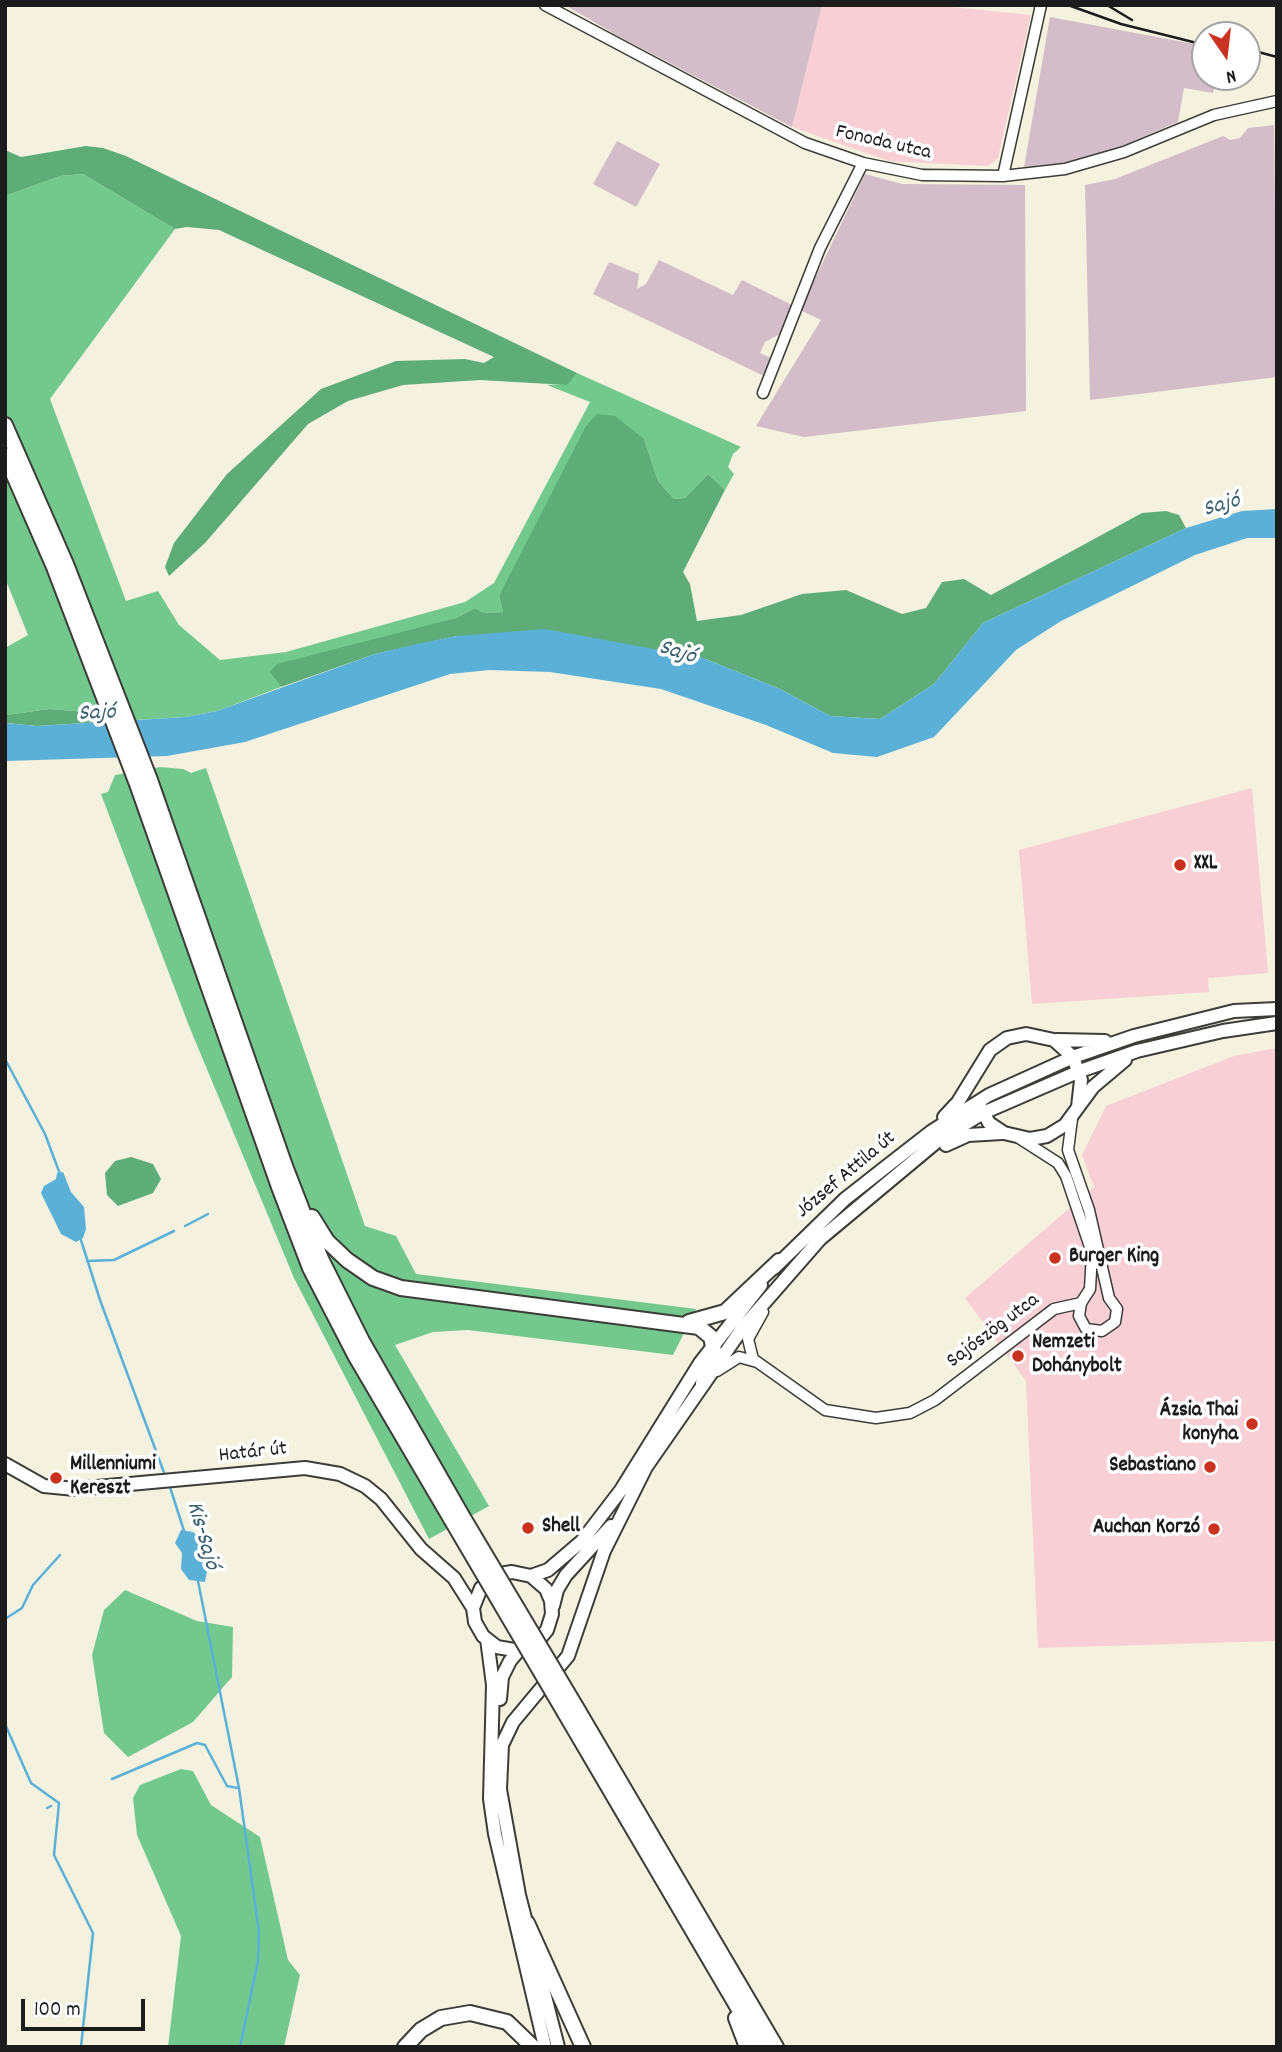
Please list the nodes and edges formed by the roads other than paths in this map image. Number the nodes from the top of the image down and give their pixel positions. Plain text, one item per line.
1 (545, 5) edge
2 (1041, 5) edge
3 (1277, 101) edge
4 (863, 163) junction
5 (1003, 177) junction
6 (763, 393) dead end
7 (5, 425) edge
8 (5, 456) edge
9 (88, 636) junction
10 (144, 782) junction
11 (1277, 1009) edge
12 (1277, 1023) edge
13 (1134, 1036) junction
14 (1054, 1040) junction
15 (1137, 1051) junction
16 (1073, 1057) junction
17 (979, 1069) junction
18 (1080, 1071) junction
19 (981, 1107) junction
20 (1076, 1111) junction
21 (932, 1130) junction
22 (1004, 1133) junction
23 (1018, 1138) junction
24 (285, 1167) junction
25 (903, 1168) junction
26 (785, 1265) junction
27 (1110, 1298) junction
28 (1084, 1300) junction
29 (1079, 1316) junction
30 (1043, 1318) junction
31 (677, 1323) junction
32 (713, 1345) junction
33 (757, 1362) junction
34 (703, 1383) junction
35 (677, 1421) junction
36 (5, 1464) edge
37 (620, 1515) junction
38 (456, 1517) junction
39 (531, 1576) junction
40 (495, 1577) junction
41 (453, 1578) junction
42 (473, 1608) junction
43 (552, 1608) junction
44 (487, 1639) junction
45 (520, 1649) junction
46 (570, 1710) junction
47 (500, 1789) junction
48 (527, 1923) junction
49 (724, 1984) junction
50 (405, 2047) edge
51 (533, 2047) edge
52 (545, 2047) edge
53 (558, 2047) edge
54 (583, 2047) edge
55 (747, 2047) edge
56 (761, 2047) edge
57 (776, 2047) edge

1 - 4 street, Fonoda utca
2 - 5 street
3 - 5 street, Fonoda utca
4 - 5 street, Fonoda utca
4 - 6 street
7 - 9 highway
8 - 9 highway
9 - 10 highway
10 - 24 highway
10 - 38 highway
11 - 13 main road, József Attila út
12 - 15 main road, József Attila út
13 - 14 main road
13 - 16 main road, József Attila út
14 - 16 main road
14 - 17 main road
15 - 18 main road, József Attila út
15 - 20 main road
16 - 18 main road
16 - 19 main road, József Attila út
17 - 19 main road
17 - 21 main road
18 - 19 main road, József Attila út
18 - 20 main road
19 - 21 main road, József Attila út
19 - 22 main road
19 - 25 main road, József Attila út
20 - 23 main road
20 - 27 street
21 - 26 main road, József Attila út
22 - 23 main road
22 - 25 main road
23 - 28 street
24 - 31 highway
24 - 38 highway
25 - 26 main road, József Attila út
26 - 31 highway
26 - 32 main road, József Attila út
26 - 33 street
26 - 34 main road, József Attila út
27 - 28 street
27 - 29 street
28 - 29 street
28 - 30 street, Sajószög utca
29 - 30 street
30 - 33 street, Sajószög utca
31 - 32 highway
32 - 34 highway
32 - 39 main road, József Attila út
33 - 35 street
34 - 35 main road, József Attila út
35 - 37 main road, József Attila út
36 - 41 main road, Határ út
37 - 43 main road
37 - 47 main road
38 - 46 highway, bridge
39 - 40 main road
39 - 43 main road
40 - 41 main road
40 - 42 main road
41 - 42 main road, Határ út
42 - 44 main road
43 - 45 main road
44 - 45 main road
44 - 52 main road
45 - 47 main road
46 - 49 highway
46 - 57 highway
47 - 48 main road
48 - 53 main road
48 - 54 highway
49 - 55 highway
49 - 56 highway
50 - 51 highway

